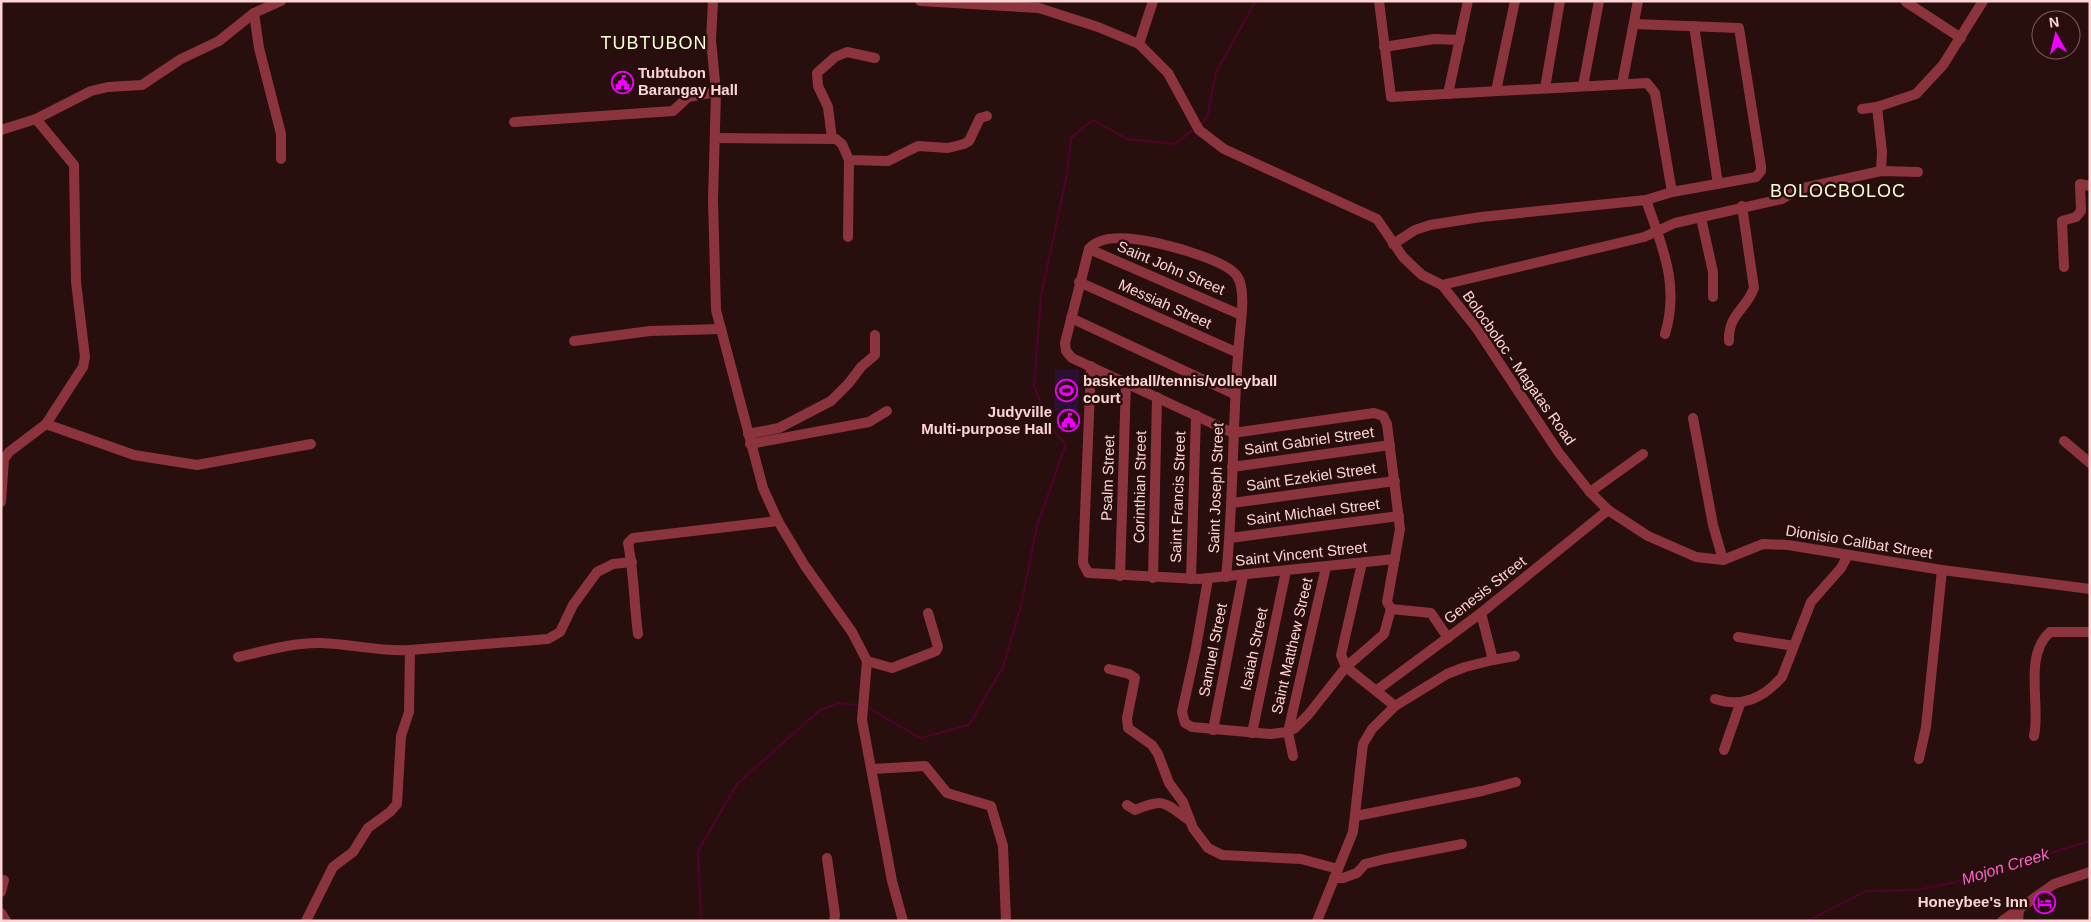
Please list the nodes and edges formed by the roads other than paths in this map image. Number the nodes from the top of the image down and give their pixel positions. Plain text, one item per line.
1 (281, 1) edge
2 (713, 1) edge
3 (920, 1) edge
4 (1154, 1) edge
5 (1379, 1) edge
6 (1468, 1) edge
7 (1515, 1) edge
8 (1560, 1) edge
9 (1598, 1) edge
10 (1638, 1) edge
11 (1983, 1) edge
12 (1906, 2) edge
13 (1037, 4) edge
14 (254, 14) junction
15 (1634, 24) junction
16 (1694, 26) junction
17 (1961, 38) junction
18 (1460, 40) junction
19 (1139, 44) junction
20 (1384, 47) junction
21 (875, 58) dead end
22 (1622, 84) junction
23 (1583, 86) junction
24 (1546, 88) junction
25 (1496, 91) junction
26 (716, 92) junction
27 (1448, 94) junction
28 (1877, 107) junction
29 (1862, 109) dead end
30 (988, 116) dead end
31 (36, 119) junction
32 (514, 122) dead end
33 (1, 130) edge
34 (716, 138) junction
35 (832, 139) junction
36 (281, 160) dead end
37 (849, 160) junction
38 (1880, 171) junction
39 (1918, 172) dead end
40 (1718, 184) junction
41 (2090, 186) edge
42 (1672, 192) junction
43 (1646, 200) junction
44 (1742, 206) junction
45 (1702, 218) junction
46 (1657, 233) junction
47 (848, 237) dead end
48 (1393, 244) junction
49 (1089, 249) junction
50 (2064, 267) dead end
51 (1079, 282) junction
52 (1442, 285) junction
53 (1713, 297) dead end
54 (1241, 315) junction
55 (1071, 318) junction
56 (721, 329) junction
57 (875, 334) dead end
58 (1666, 334) dead end
59 (574, 341) dead end
60 (1729, 341) dead end
61 (1238, 352) junction
62 (1090, 366) junction
63 (1126, 382) junction
64 (1234, 394) junction
65 (1157, 397) junction
66 (887, 411) dead end
67 (1196, 415) junction
68 (1693, 418) dead end
69 (46, 424) junction
70 (1233, 433) junction
71 (749, 439) junction
72 (2064, 441) dead end
73 (311, 444) dead end
74 (1390, 445) junction
75 (1643, 454) dead end
76 (2090, 464) edge
77 (1232, 467) junction
78 (1395, 480) junction
79 (1590, 492) junction
80 (1, 502) edge
81 (1232, 503) junction
82 (1608, 510) junction
83 (1399, 516) junction
84 (778, 521) junction
85 (1230, 538) junction
86 (1848, 555) junction
87 (1395, 559) junction
88 (1722, 560) junction
89 (632, 562) junction
90 (1362, 563) junction
91 (1326, 566) junction
92 (1942, 570) junction
93 (1286, 571) junction
94 (1120, 576) junction
95 (1243, 576) junction
96 (1226, 577) junction
97 (1153, 578) junction
98 (1191, 579) junction
99 (1208, 579) junction
100 (2090, 589) edge
101 (1391, 609) junction
102 (928, 613) dead end
103 (1481, 613) junction
104 (2090, 632) edge
105 (638, 634) dead end
106 (1738, 637) dead end
107 (1448, 638) junction
108 (1794, 646) junction
109 (410, 650) junction
110 (1515, 656) dead end
111 (238, 657) dead end
112 (1493, 660) junction
113 (866, 661) junction
114 (1346, 666) junction
115 (1109, 669) dead end
116 (1376, 690) junction
117 (1715, 699) dead end
118 (1740, 704) junction
119 (1396, 706) junction
120 (1213, 730) junction
121 (1288, 732) junction
122 (1252, 733) junction
123 (2034, 736) dead end
124 (1724, 750) dead end
125 (1293, 756) dead end
126 (1919, 760) dead end
127 (872, 770) junction
128 (1516, 782) dead end
129 (1128, 805) dead end
130 (1356, 816) junction
131 (1190, 821) junction
132 (1462, 844) dead end
133 (827, 858) dead end
134 (2090, 872) edge
135 (1336, 873) junction
136 (4, 880) dead end
137 (1, 892) edge
138 (2019, 910) junction
139 (1, 913) edge
140 (6, 921) edge
141 (306, 921) edge
142 (834, 921) edge
143 (903, 921) edge
144 (1006, 921) edge
145 (1317, 921) edge
146 (2002, 921) edge
147 (2018, 921) edge

1 - 14 street
2 - 26 street
3 - 13 street, Bolocboloc - Magatas Road
4 - 19 street
5 - 20 street
6 - 18 street
7 - 25 street
8 - 24 street
9 - 23 street
10 - 15 street
11 - 17 street
12 - 17 street
13 - 19 street, Bolocboloc - Magatas Road
14 - 31 street
14 - 36 street
15 - 16 street
15 - 22 street
16 - 40 street
16 - 40 street
17 - 28 street
18 - 20 street
18 - 27 street
19 - 48 street, Bolocboloc - Magatas Road
20 - 27 street
21 - 35 street
22 - 23 street
22 - 42 street
23 - 24 street
24 - 25 street
25 - 27 street
26 - 32 street
26 - 34 street
28 - 29 street
28 - 38 street
30 - 37 street
31 - 33 street
31 - 69 street
34 - 35 street
34 - 56 street
35 - 37 street
37 - 47 street
38 - 39 street
38 - 44 street
40 - 42 street
41 - 50 street
42 - 43 street
43 - 46 street
43 - 48 street
44 - 45 street
44 - 60 street
45 - 46 street
45 - 53 street
46 - 52 street
46 - 58 street
48 - 52 street, Bolocboloc - Magatas Road
49 - 51 street
49 - 54 street, Saint John Street
49 - 54 street, Saint Joseph Street
51 - 55 street
51 - 61 street, Messiah Street
52 - 79 street, Bolocboloc - Magatas Road
54 - 61 street, Saint Joseph Street
55 - 62 street
55 - 64 street
56 - 59 street
56 - 71 street
57 - 71 street
61 - 64 street, Saint Joseph Street
62 - 63 street
62 - 94 street, Saint Vincent Street
63 - 65 street
63 - 94 street, Psalm Street
64 - 70 street, Saint Joseph Street
65 - 67 street
65 - 97 street, Corinthian Street
66 - 71 street
67 - 70 street
67 - 98 street, Saint Francis Street
68 - 88 street
69 - 73 street
69 - 80 street
70 - 74 street
70 - 77 street, Saint Joseph Street
71 - 84 street
72 - 76 street
74 - 77 street, Saint Gabriel Street
74 - 78 street
75 - 79 street
77 - 81 street, Saint Joseph Street
78 - 81 street, Saint Ezekiel Street
78 - 83 street
79 - 82 street, Bolocboloc - Magatas Road
81 - 85 street, Saint Joseph Street
82 - 88 street, Dionisio Calibat Street
82 - 103 street, Genesis Street
83 - 85 street, Saint Michael Street
83 - 87 street
84 - 89 street
84 - 113 street
85 - 96 street, Saint Joseph Street
86 - 88 street, Dionisio Calibat Street
86 - 92 street, Dionisio Calibat Street
86 - 108 street
87 - 90 street, Saint Vincent Street
87 - 101 street
89 - 105 street
89 - 109 street
90 - 91 street, Saint Vincent Street
90 - 114 street
91 - 93 street, Saint Vincent Street
91 - 121 street, Saint Matthew Street
92 - 100 street, Dionisio Calibat Street
92 - 126 street
93 - 95 street, Saint Vincent Street
93 - 122 street, Isaiah Street
94 - 97 street, Saint Vincent Street
95 - 96 street, Saint Vincent Street
95 - 120 street, Samuel Street
96 - 99 street, Saint Vincent Street
97 - 98 street, Saint Vincent Street
98 - 99 street, Saint Vincent Street
99 - 120 street
101 - 107 street
101 - 114 street
102 - 113 street
103 - 107 street, Genesis Street
103 - 112 street
104 - 123 street
106 - 108 street
107 - 116 street, Genesis Street
108 - 118 street
109 - 111 street
109 - 141 street
110 - 112 street
112 - 119 street
113 - 127 street
114 - 116 street
114 - 121 street
115 - 131 street
116 - 119 street
117 - 118 street
118 - 124 street
119 - 130 street
120 - 122 street
121 - 122 street
121 - 125 street
127 - 143 street
127 - 144 street
128 - 130 street
129 - 131 street
130 - 135 street
131 - 135 street
132 - 135 street
133 - 142 street
134 - 138 street
135 - 145 street
136 - 137 street
138 - 146 street
138 - 147 street
139 - 140 street

